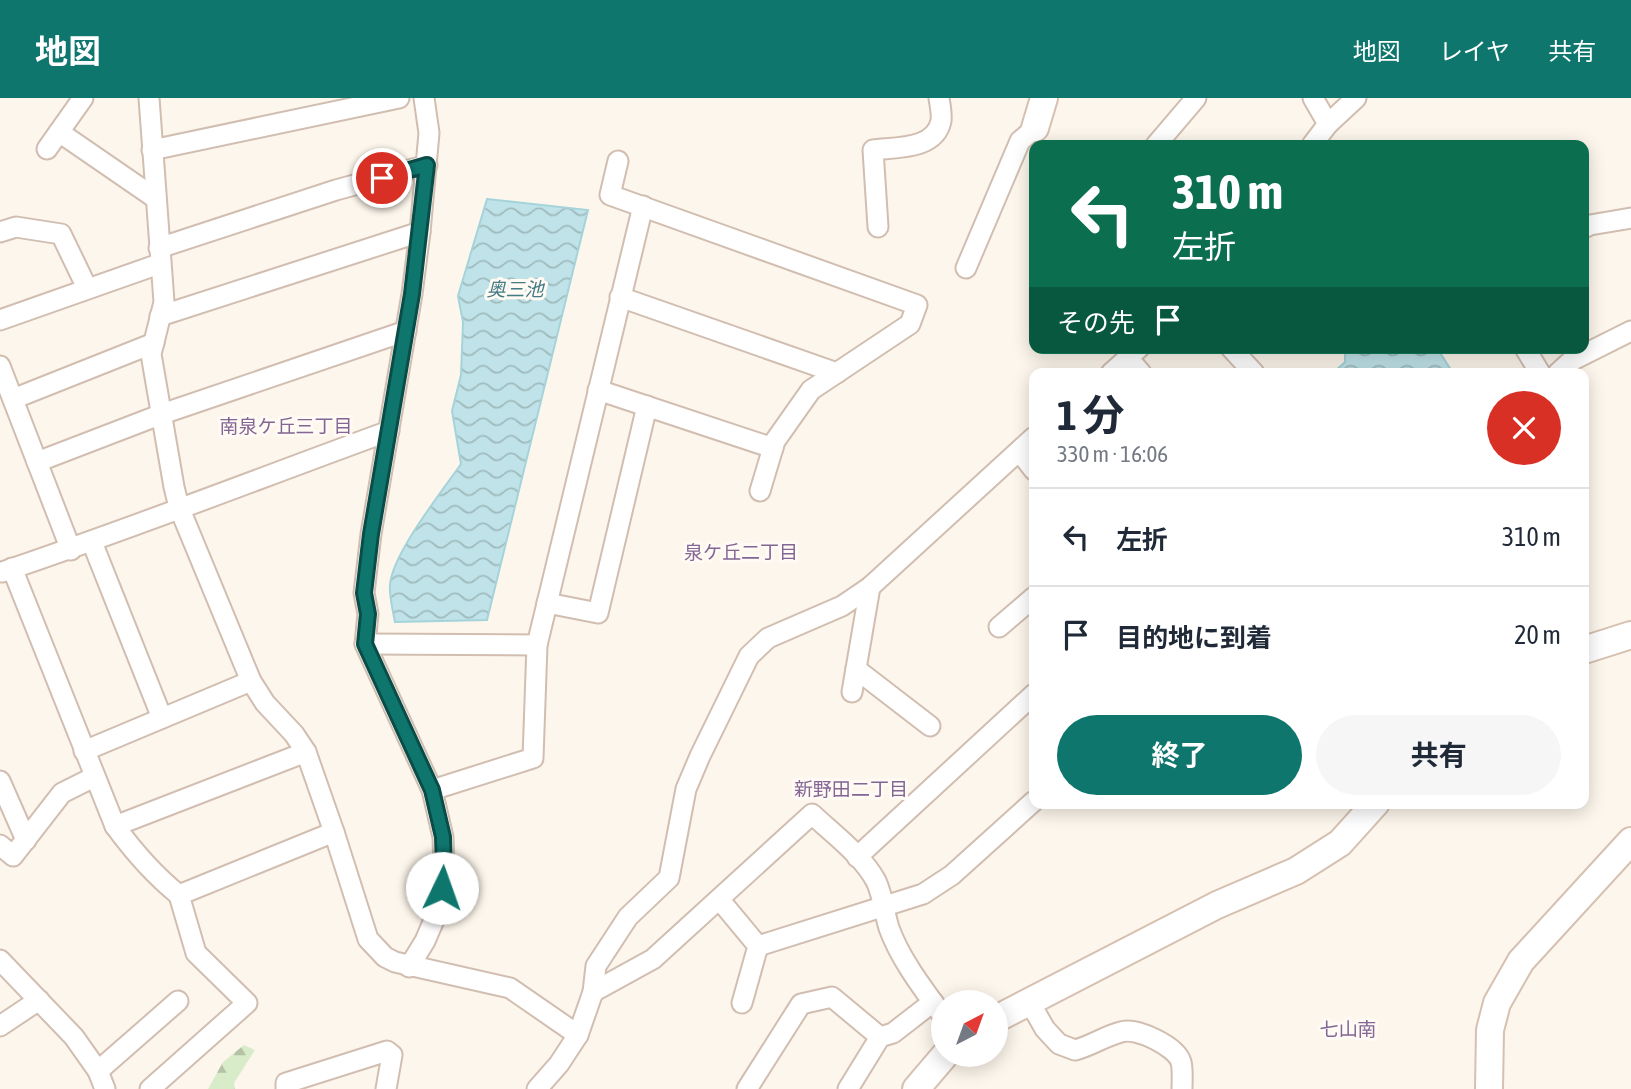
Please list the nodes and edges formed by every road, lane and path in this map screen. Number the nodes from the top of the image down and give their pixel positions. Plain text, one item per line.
1 (83, 98) edge
2 (149, 98) edge
3 (399, 98) edge
4 (424, 98) edge
5 (939, 98) edge
6 (1044, 98) edge
7 (1196, 98) edge
8 (1314, 98) edge
9 (1356, 98) edge
10 (1328, 124) junction
11 (59, 132) junction
12 (1036, 137) edge
13 (1160, 140) edge
14 (1316, 140) edge
15 (47, 149) dead end
16 (152, 150) junction
17 (618, 161) dead end
18 (427, 165) junction
19 (155, 198) junction
20 (643, 206) junction
21 (1631, 218) edge
22 (1589, 226) edge
23 (878, 228) dead end
24 (0, 232) edge
25 (420, 232) junction
26 (159, 256) junction
27 (966, 268) dead end
28 (87, 288) junction
29 (620, 297) junction
30 (160, 316) junction
31 (0, 320) edge
32 (405, 331) junction
33 (1631, 331) edge
34 (154, 343) junction
35 (1589, 352) edge
36 (1237, 354) edge
37 (1585, 354) edge
38 (0, 366) edge
39 (1249, 368) edge
40 (1563, 368) edge
41 (836, 373) junction
42 (598, 390) junction
43 (13, 399) junction
44 (647, 406) junction
45 (162, 414) junction
46 (389, 431) junction
47 (1029, 442) edge
48 (773, 448) junction
49 (1019, 451) junction
50 (37, 462) junction
51 (1029, 464) edge
52 (760, 491) dead end
53 (179, 507) junction
54 (92, 541) junction
55 (71, 550) junction
56 (6, 570) edge
57 (870, 587) junction
58 (1029, 601) edge
59 (547, 603) junction
60 (999, 627) dead end
61 (1631, 635) edge
62 (365, 644) junction
63 (537, 645) junction
64 (1589, 648) edge
65 (856, 669) junction
66 (251, 681) junction
67 (852, 692) dead end
68 (1029, 699) edge
69 (162, 718) junction
70 (930, 726) dead end
71 (84, 751) junction
72 (306, 752) junction
73 (94, 777) junction
74 (0, 781) edge
75 (432, 790) junction
76 (1029, 806) edge
77 (1371, 809) edge
78 (115, 827) junction
79 (334, 832) junction
80 (26, 840) junction
81 (1631, 841) edge
82 (0, 845) edge
83 (857, 857) junction
84 (179, 895) junction
85 (719, 899) junction
86 (885, 906) junction
87 (758, 946) junction
88 (0, 960) edge
89 (409, 967) junction
90 (593, 992) junction
91 (931, 998) edge
92 (38, 1000) junction
93 (178, 1001) dead end
94 (1029, 1001) junction
95 (742, 1003) dead end
96 (1008, 1012) edge
97 (931, 1013) edge
98 (0, 1026) edge
99 (578, 1035) junction
100 (880, 1037) junction
101 (934, 1068) edge
102 (102, 1080) edge
103 (150, 1089) edge
104 (286, 1089) edge
105 (386, 1089) edge
106 (537, 1089) edge
107 (747, 1089) edge
108 (848, 1089) edge
109 (916, 1089) edge
110 (1182, 1089) edge
111 (1489, 1089) edge

1 - 11 street
2 - 16 street
3 - 16 street
4 - 18 street
5 - 23 street
6 - 12 street
7 - 13 street
8 - 10 street
9 - 10 street
10 - 14 street
11 - 15 street
11 - 19 street
12 - 27 street
16 - 19 street
17 - 20 street
18 - 25 street
18 - 26 street
19 - 26 street
20 - 29 street
20 - 41 street
21 - 22 street
24 - 28 street
25 - 30 street
25 - 32 street
26 - 28 street
26 - 30 street
28 - 31 street
29 - 41 street
29 - 42 street
30 - 34 street
32 - 45 street
32 - 46 street
33 - 35 street
34 - 43 street
34 - 45 street
36 - 39 street
37 - 40 street
38 - 43 street
41 - 48 street
42 - 44 street
42 - 59 street
43 - 50 street
44 - 48 street
44 - 59 street
45 - 50 street
45 - 53 street
46 - 53 street
46 - 62 street
47 - 49 street
48 - 52 street
49 - 51 street
49 - 57 street
50 - 55 street
53 - 54 street
53 - 66 street
54 - 55 street
54 - 69 street
55 - 56 street
56 - 71 street
57 - 65 street
57 - 90 street
58 - 60 street
59 - 63 street
61 - 64 street
62 - 63 street
62 - 75 street
63 - 75 street
65 - 67 street
65 - 70 street
66 - 69 street
66 - 72 street
68 - 83 street
69 - 71 street
71 - 73 street
72 - 78 street
72 - 79 street
73 - 78 street
73 - 80 street
74 - 80 street
75 - 89 street
76 - 86 street
77 - 94 street
78 - 84 street
79 - 84 street
79 - 89 street
80 - 82 street
81 - 111 street
83 - 85 street
83 - 86 street
84 - 103 street
85 - 87 street
85 - 90 street
86 - 87 street
86 - 91 street
87 - 95 street
88 - 92 street
89 - 99 street
90 - 99 street
92 - 98 street
92 - 102 street
93 - 102 street
94 - 96 street
94 - 110 street
97 - 100 street
99 - 106 street
100 - 107 street
100 - 108 street
101 - 109 street
104 - 105 street

